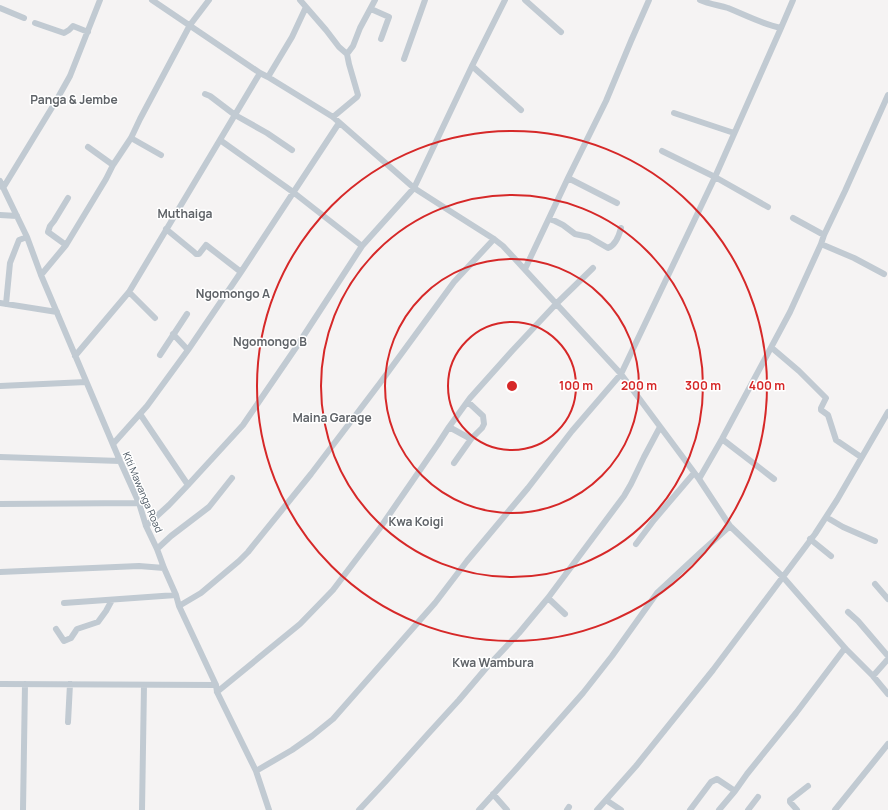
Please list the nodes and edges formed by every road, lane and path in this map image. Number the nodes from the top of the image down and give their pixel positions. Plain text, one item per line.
1 (100, 0) edge
2 (152, 0) edge
3 (209, 0) edge
4 (300, 0) edge
5 (375, 0) edge
6 (425, 0) edge
7 (505, 0) edge
8 (525, 0) edge
9 (649, 0) edge
10 (700, 0) edge
11 (793, 0) edge
12 (306, 7) junction
13 (0, 8) edge
14 (371, 8) junction
15 (24, 18) dead end
16 (36, 23) dead end
17 (190, 25) junction
18 (781, 28) junction
19 (88, 32) junction
20 (561, 32) dead end
21 (381, 39) dead end
22 (347, 54) junction
23 (404, 59) dead end
24 (472, 66) junction
25 (260, 73) junction
26 (268, 77) junction
27 (204, 94) dead end
28 (888, 95) edge
29 (521, 110) dead end
30 (674, 113) dead end
31 (235, 115) junction
32 (333, 117) junction
33 (339, 123) junction
34 (734, 133) junction
35 (131, 138) junction
36 (220, 140) junction
37 (88, 147) dead end
38 (292, 150) dead end
39 (662, 151) dead end
40 (161, 155) dead end
41 (113, 164) junction
42 (715, 177) junction
43 (568, 178) junction
44 (0, 180) edge
45 (3, 188) junction
46 (414, 188) junction
47 (293, 192) junction
48 (68, 198) dead end
49 (617, 203) dead end
50 (768, 207) dead end
51 (0, 215) edge
52 (17, 216) junction
53 (793, 218) dead end
54 (549, 219) junction
55 (621, 228) dead end
56 (166, 229) junction
57 (824, 235) junction
58 (26, 237) junction
59 (494, 239) junction
60 (821, 244) junction
61 (66, 245) junction
62 (362, 246) junction
63 (593, 268) dead end
64 (525, 269) junction
65 (241, 272) junction
66 (884, 274) dead end
67 (41, 275) junction
68 (129, 292) junction
69 (3, 304) edge
70 (556, 304) junction
71 (57, 312) junction
72 (186, 314) dead end
73 (155, 318) dead end
74 (173, 334) junction
75 (772, 348) junction
76 (188, 350) junction
77 (160, 355) dead end
78 (75, 356) junction
79 (621, 374) junction
80 (86, 382) junction
81 (0, 386) edge
82 (468, 402) junction
83 (888, 412) edge
84 (140, 414) junction
85 (448, 427) junction
86 (660, 427) junction
87 (470, 438) junction
88 (722, 439) junction
89 (113, 444) junction
90 (0, 456) edge
91 (861, 457) junction
92 (120, 461) junction
93 (454, 463) dead end
94 (694, 473) junction
95 (232, 478) dead end
96 (699, 479) junction
97 (774, 479) dead end
98 (188, 485) junction
99 (139, 503) junction
100 (0, 504) edge
101 (826, 517) junction
102 (146, 526) junction
103 (730, 526) junction
104 (810, 539) junction
105 (875, 541) dead end
106 (636, 544) dead end
107 (158, 549) junction
108 (831, 556) dead end
109 (164, 568) junction
110 (0, 572) edge
111 (783, 577) junction
112 (875, 584) dead end
113 (176, 595) junction
114 (548, 598) junction
115 (888, 599) edge
116 (112, 600) junction
117 (64, 603) dead end
118 (179, 606) junction
119 (848, 612) dead end
120 (565, 614) dead end
121 (56, 629) dead end
122 (846, 648) junction
123 (888, 657) edge
124 (873, 676) junction
125 (0, 684) edge
126 (25, 684) junction
127 (70, 684) junction
128 (144, 685) junction
129 (216, 685) junction
130 (217, 692) junction
131 (888, 694) edge
132 (68, 722) dead end
133 (888, 744) edge
134 (256, 771) junction
135 (808, 786) dead end
136 (735, 791) junction
137 (493, 794) junction
138 (758, 797) dead end
139 (606, 800) junction
140 (723, 808) edge
141 (23, 810) edge
142 (142, 810) edge
143 (269, 810) edge
144 (359, 810) edge
145 (479, 810) edge
146 (507, 810) edge
147 (597, 810) edge
148 (621, 810) edge
149 (690, 810) edge
150 (748, 810) edge
151 (797, 810) edge
152 (835, 810) edge

1 - 19 street
2 - 17 street
3 - 17 street
4 - 12 street
5 - 14 street
6 - 23 street
7 - 24 street
8 - 20 street
9 - 43 street
10 - 18 street
11 - 18 street
12 - 22 street
12 - 26 street
13 - 15 street
14 - 21 street
14 - 22 street
16 - 19 street
17 - 25 street
17 - 35 street
18 - 34 street
19 - 45 street
22 - 32 street
24 - 29 street
24 - 46 street
25 - 26 street
25 - 31 street
26 - 32 street
27 - 31 street
28 - 57 street
30 - 34 street
31 - 36 street
31 - 38 street
32 - 33 street
33 - 46 street
33 - 47 street
34 - 42 street
35 - 40 street
35 - 41 street
36 - 47 street
36 - 56 street
37 - 41 street
39 - 42 street
41 - 61 street
42 - 50 street
42 - 79 street
43 - 49 street
43 - 54 street
44 - 45 street, Kiti Mawanga Road
45 - 52 street, Kiti Mawanga Road
46 - 59 street
46 - 62 street
47 - 62 street
47 - 65 street
48 - 61 street
51 - 52 street
52 - 58 street, Kiti Mawanga Road
53 - 57 street
54 - 55 street
54 - 64 street
56 - 65 street
56 - 68 street
57 - 60 street
58 - 67 street, Kiti Mawanga Road
58 - 69 street
59 - 64 street
59 - 118 street
60 - 66 street
60 - 75 street
61 - 67 street
62 - 98 street
63 - 70 street
64 - 70 street
65 - 76 street
67 - 71 street, Kiti Mawanga Road
68 - 73 street
68 - 78 street
69 - 71 street
70 - 79 street
70 - 82 street
71 - 78 street, Kiti Mawanga Road
72 - 74 street
74 - 76 street
74 - 77 street
75 - 88 street
75 - 91 street
76 - 84 street
78 - 80 street, Kiti Mawanga Road
79 - 86 street
79 - 134 street
80 - 81 street
80 - 89 street, Kiti Mawanga Road
82 - 85 street
82 - 87 street
83 - 91 street
84 - 89 street
84 - 98 street
85 - 87 street
85 - 130 street
86 - 94 street
86 - 114 street
87 - 93 street
88 - 96 street
88 - 97 street
89 - 92 street, Kiti Mawanga Road
90 - 92 street
91 - 101 street
92 - 99 street, Kiti Mawanga Road
94 - 96 street
94 - 106 street
95 - 107 street
96 - 103 street
98 - 102 street
99 - 100 street
99 - 102 street, Kiti Mawanga Road
101 - 104 street
101 - 105 street
102 - 107 street, Kiti Mawanga Road
103 - 111 street
103 - 137 street
104 - 108 street
104 - 111 street
107 - 109 street, Kiti Mawanga Road
109 - 110 street
109 - 113 street, Kiti Mawanga Road
111 - 122 street
111 - 139 street
112 - 115 street
113 - 116 street
113 - 118 street, Kiti Mawanga Road
114 - 120 street
114 - 144 street
116 - 117 street
116 - 121 street
118 - 129 street, Kiti Mawanga Road
119 - 123 street
122 - 124 street
122 - 136 street
123 - 124 street
124 - 131 street
125 - 126 street
126 - 127 street
126 - 141 street
127 - 128 street
127 - 132 street
128 - 129 street
128 - 142 street
129 - 130 street, Kiti Mawanga Road
130 - 134 street, Kiti Mawanga Road
133 - 152 street
134 - 143 street, Kiti Mawanga Road
135 - 151 street
136 - 140 street
136 - 149 street
137 - 145 street
137 - 146 street
138 - 150 street
139 - 147 street
139 - 148 street

